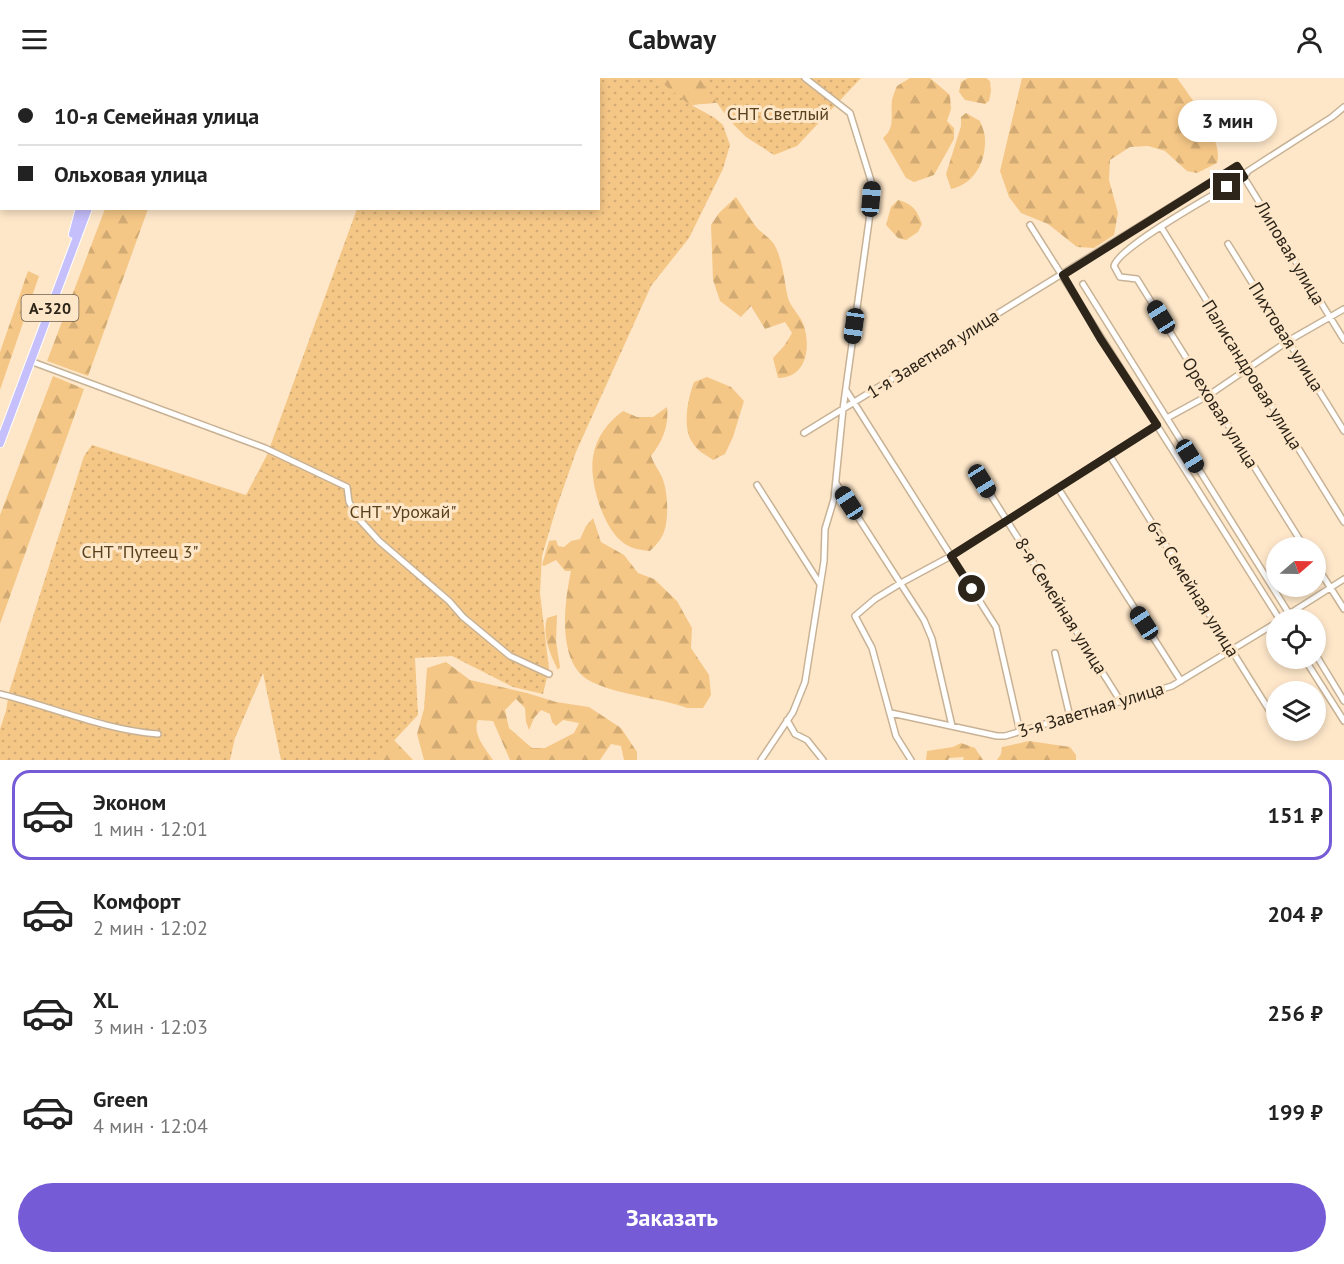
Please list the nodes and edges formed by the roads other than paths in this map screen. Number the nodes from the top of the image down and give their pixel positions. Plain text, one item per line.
1 (805, 78) edge
2 (1344, 107) edge
3 (1237, 166) joint
4 (1244, 177) junction
5 (79, 210) edge
6 (87, 210) edge
7 (1030, 225) dead end
8 (1161, 227) junction
9 (1228, 244) dead end
10 (1063, 275) junction
11 (1083, 284) dead end
12 (1344, 309) edge
13 (1329, 316) junction
14 (1344, 340) edge
15 (1288, 342) junction
16 (30, 361) junction
17 (1248, 368) junction
18 (846, 388) junction
19 (1209, 395) junction
20 (854, 403) junction
21 (12, 408) junction
22 (843, 409) junction
23 (1167, 418) junction
24 (1157, 425) junction
25 (1344, 431) edge
26 (804, 434) dead end
27 (0, 443) edge
28 (1110, 456) junction
29 (982, 481) dead end
30 (836, 483) junction
31 (757, 485) dead end
32 (1058, 488) junction
33 (1006, 519) junction
34 (1344, 522) edge
35 (1298, 537) edge
36 (951, 556) junction
37 (1344, 579) edge
38 (1326, 581) edge
39 (901, 583) junction
40 (820, 584) junction
41 (1330, 588) junction
42 (1273, 609) edge
43 (1286, 609) edge
44 (1302, 609) edge
45 (1344, 609) edge
46 (1266, 629) edge
47 (1232, 651) junction
48 (1055, 653) dead end
49 (1311, 669) edge
50 (1325, 669) edge
51 (549, 674) dead end
52 (1181, 681) junction
53 (0, 694) edge
54 (1344, 701) edge
55 (1121, 702) junction
56 (1266, 705) edge
57 (891, 713) junction
58 (905, 716) junction
59 (1070, 717) junction
60 (788, 720) junction
61 (1344, 721) edge
62 (952, 726) junction
63 (894, 727) junction
64 (1020, 732) junction
65 (158, 734) dead end
66 (761, 760) edge
67 (823, 760) edge
68 (911, 760) edge

1 - 18 street
2 - 4 street
3 - 4 street, Липовая улица
3 - 10 street, 1-я Заветная улица
4 - 8 street
4 - 13 street, Липовая улица
5 - 21 highway, А-320
6 - 16 highway, А-320
7 - 10 street
8 - 17 street, Палисандровая улица
8 - 19 street, Ореховая улица
9 - 15 street, Пихтовая улица
10 - 20 street, 1-я Заветная улица
10 - 24 street
11 - 23 street
12 - 13 street
13 - 14 street, Липовая улица
13 - 15 street
15 - 17 street
15 - 25 street, Пихтовая улица
16 - 21 highway, А-320
16 - 51 street
17 - 19 street
17 - 34 street, Палисандровая улица
18 - 20 street
18 - 22 street
19 - 23 street
19 - 35 street, Ореховая улица
20 - 22 street, 1-я Заветная улица
20 - 36 street
21 - 27 highway, А-320
22 - 26 street, 1-я Заветная улица
22 - 30 street
23 - 43 street
24 - 28 street
24 - 42 street
28 - 32 street
28 - 47 street, 6-я Семейная улица
29 - 33 street, 8-я Семейная улица
30 - 39 street
30 - 40 street
31 - 40 street
32 - 33 street
32 - 52 street
33 - 36 street
33 - 55 street, 8-я Семейная улица
36 - 39 street
36 - 64 street
37 - 41 street
38 - 41 street
39 - 57 street
39 - 62 street
40 - 60 street
41 - 44 street
41 - 45 street
46 - 47 street, 3-я Заветная улица
47 - 52 street, 3-я Заветная улица
47 - 56 street, 6-я Семейная улица
48 - 59 street
49 - 61 street
50 - 54 street
52 - 55 street, 3-я Заветная улица
53 - 65 street
55 - 59 street, 3-я Заветная улица
57 - 58 street, 3-я Заветная улица
57 - 63 street
58 - 62 street, 3-я Заветная улица
58 - 63 street
59 - 64 street, 3-я Заветная улица
60 - 66 street
60 - 67 street
62 - 64 street, 3-я Заветная улица
63 - 68 street

